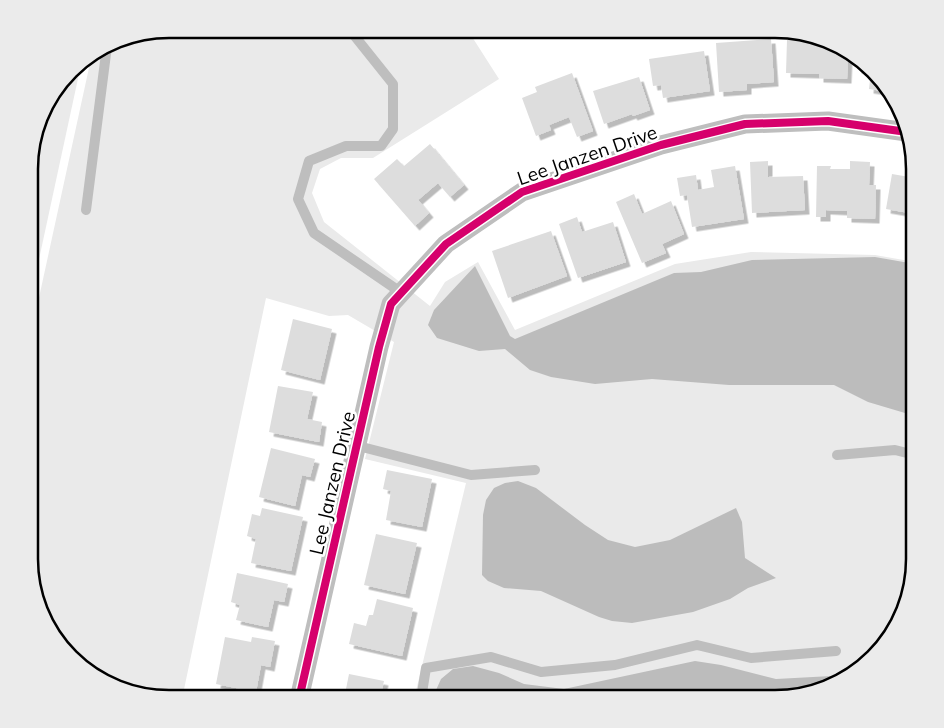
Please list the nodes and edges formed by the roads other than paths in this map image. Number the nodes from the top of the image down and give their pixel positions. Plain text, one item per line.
1 (356, 38) edge
2 (106, 53) edge
3 (901, 131) edge
4 (86, 210) dead end
5 (396, 289) dead end
6 (362, 447) dead end
7 (906, 453) edge
8 (837, 455) dead end
9 (535, 470) dead end
10 (836, 651) dead end
11 (301, 690) edge
12 (422, 690) edge

1 - 5 lane
2 - 4 lane
3 - 11 street, Lee Janzen Drive
6 - 9 lane
7 - 8 lane
10 - 12 lane

